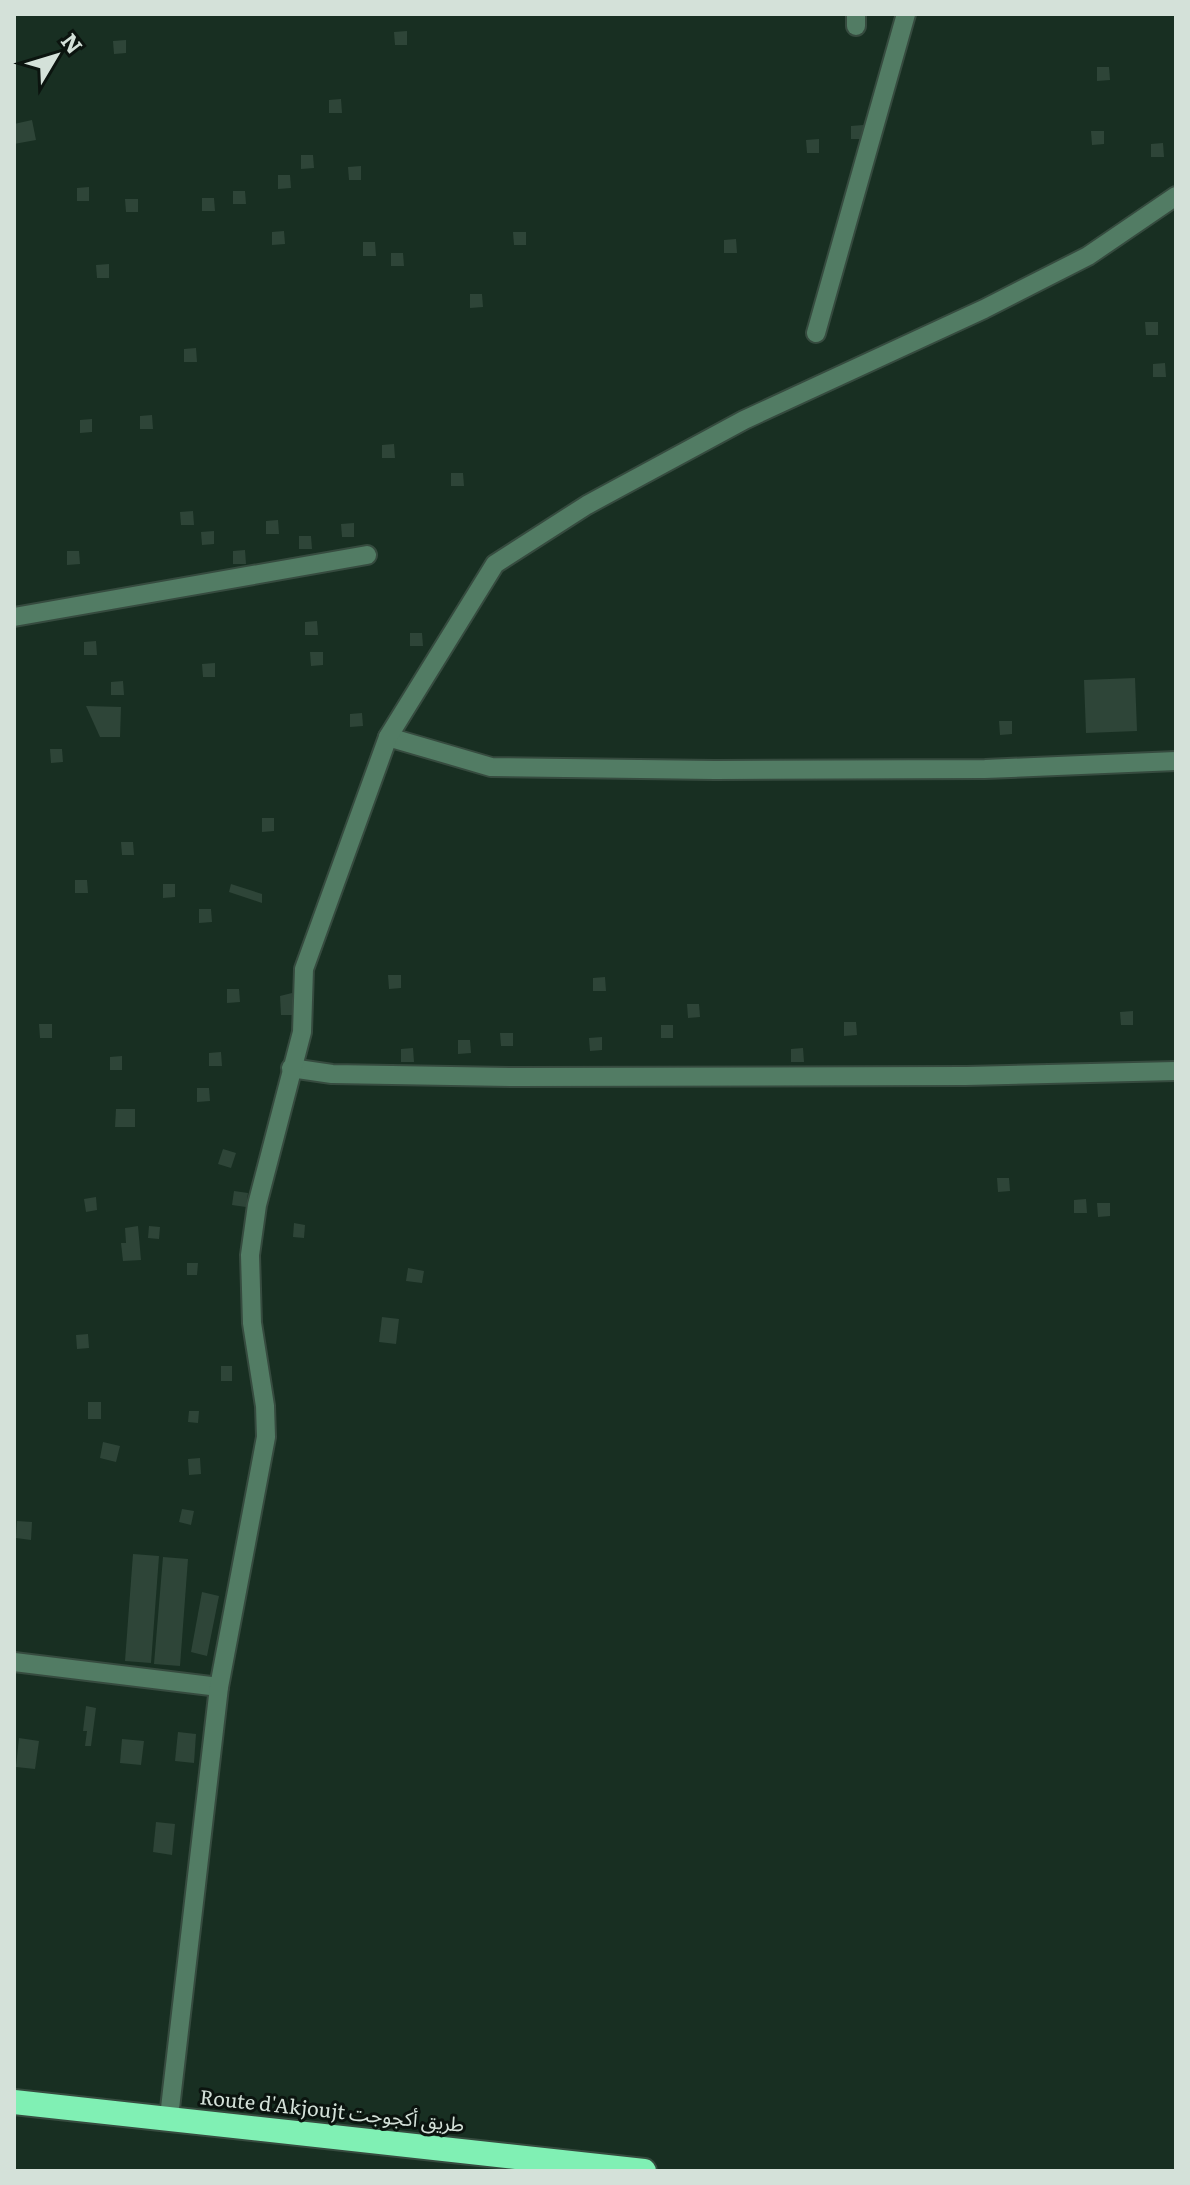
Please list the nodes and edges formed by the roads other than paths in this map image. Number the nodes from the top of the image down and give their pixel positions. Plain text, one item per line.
1 (906, 14) edge
2 (1176, 196) edge
3 (816, 333) dead end
4 (367, 555) dead end
5 (14, 617) edge
6 (388, 737) junction
7 (1176, 761) edge
8 (291, 1068) junction
9 (1176, 1071) edge
10 (14, 1662) edge
11 (219, 1687) junction
12 (14, 2102) edge
13 (169, 2117) junction
14 (644, 2171) edge

1 - 3 street
2 - 6 street
4 - 5 street
6 - 7 street
6 - 8 street
8 - 9 street
8 - 11 street
10 - 11 street
11 - 13 street
12 - 13 highway, Route d'Akjoujt طريق أكجوجت
13 - 14 highway, Route d'Akjoujt طريق أكجوجت

